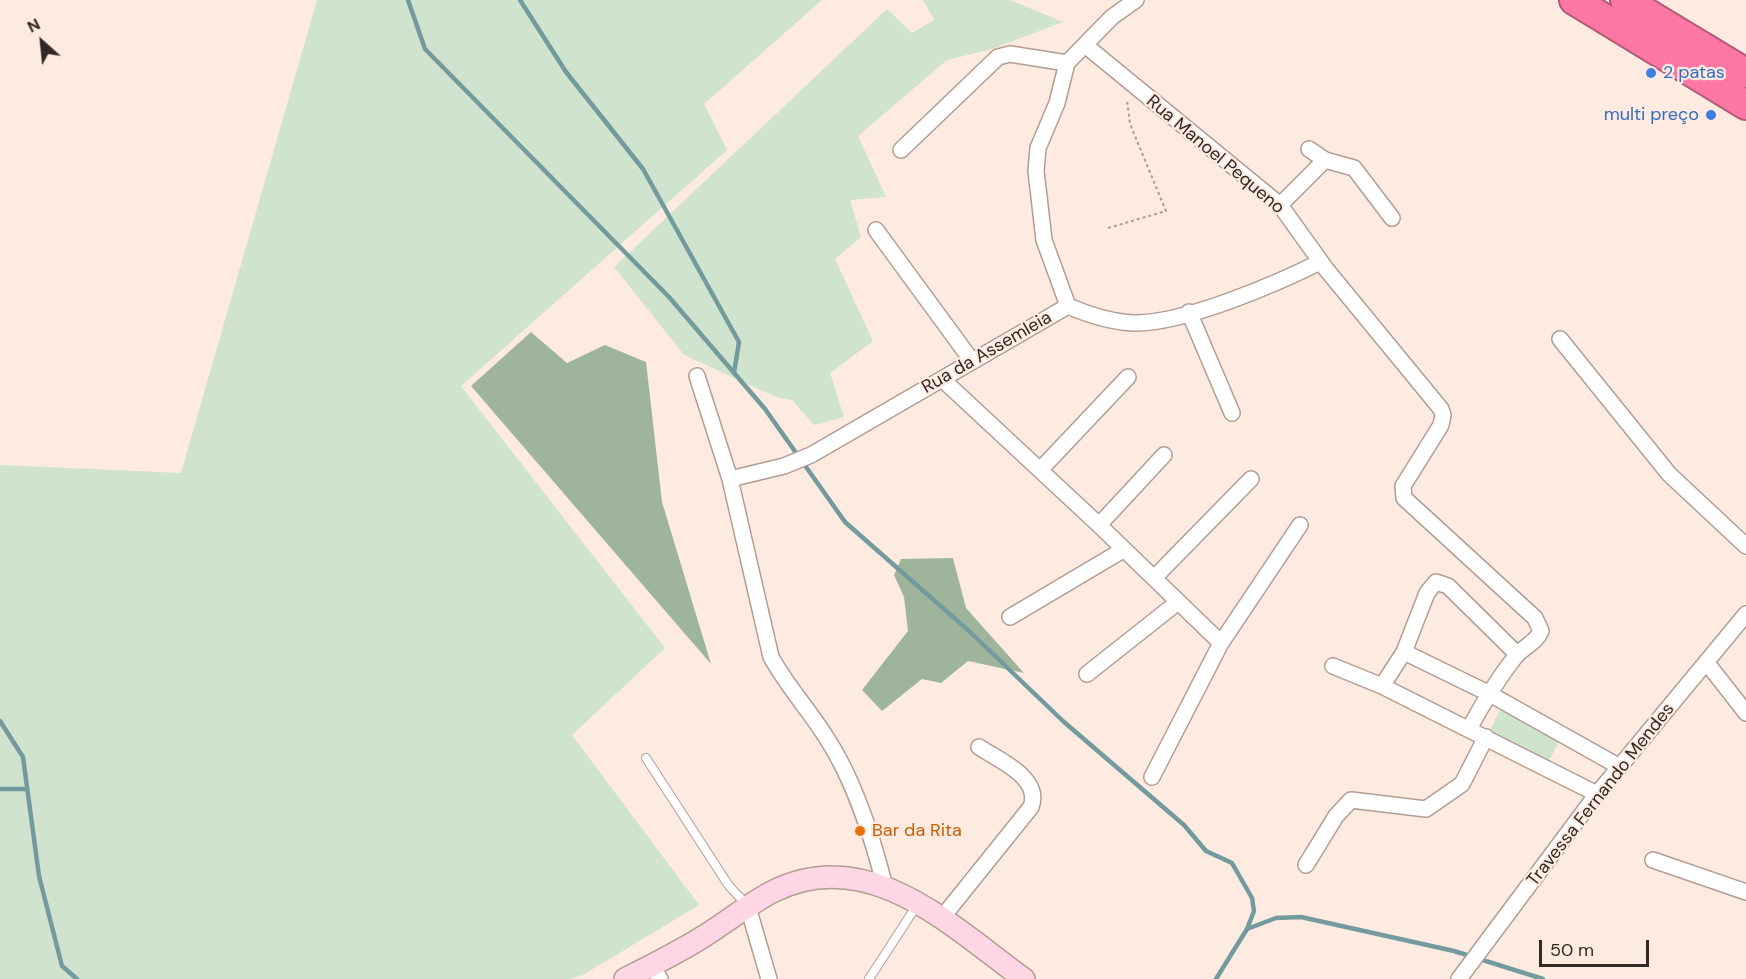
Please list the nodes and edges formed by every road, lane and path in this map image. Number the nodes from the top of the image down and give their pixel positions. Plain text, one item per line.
1 (1136, 0) edge
2 (1574, 0) edge
3 (1625, 0) edge
4 (1085, 45) junction
5 (1067, 63) junction
6 (1746, 72) edge
7 (1125, 79) junction
8 (1746, 105) edge
9 (1309, 149) dead end
10 (901, 150) dead end
11 (1325, 160) junction
12 (1280, 205) junction
13 (1392, 218) dead end
14 (1108, 228) dead end
15 (876, 230) dead end
16 (1320, 262) junction
17 (1068, 306) junction
18 (1189, 312) junction
19 (1560, 339) dead end
20 (972, 361) junction
21 (697, 376) dead end
22 (1128, 377) dead end
23 (942, 379) junction
24 (1232, 413) dead end
25 (1164, 455) dead end
26 (1041, 470) junction
27 (1251, 478) dead end
28 (730, 479) junction
29 (1099, 525) junction
30 (1300, 525) dead end
31 (1746, 546) edge
32 (1123, 550) junction
33 (1154, 578) junction
34 (1178, 602) junction
35 (1746, 614) edge
36 (1010, 617) dead end
37 (1221, 644) junction
38 (1404, 652) junction
39 (1517, 654) junction
40 (1707, 663) junction
41 (1333, 666) dead end
42 (1086, 674) dead end
43 (1382, 686) junction
44 (1488, 693) junction
45 (1746, 713) edge
46 (1469, 729) junction
47 (1486, 737) junction
48 (979, 747) dead end
49 (646, 758) dead end
50 (1620, 767) junction
51 (1152, 777) dead end
52 (1597, 794) junction
53 (1653, 860) dead end
54 (1306, 865) dead end
55 (885, 887) junction
56 (1746, 892) edge
57 (918, 904) junction
58 (748, 906) junction
59 (941, 919) junction
60 (656, 973) edge
61 (625, 979) edge
62 (769, 979) edge
63 (869, 979) edge
64 (1024, 979) edge
65 (1459, 979) edge

1 - 4 street
2 - 8 highway
3 - 6 highway
4 - 5 street
4 - 7 street, Rua Manoel Pequeno
5 - 10 street
5 - 17 street
7 - 12 street, Rua Manoel Pequeno
7 - 14 path
9 - 11 street
11 - 12 street
11 - 13 street
12 - 16 street, Rua Manoel Pequeno
15 - 20 street
16 - 18 street, Rua da Assemleia
16 - 39 street, Rua Manoel Pequeno
17 - 18 street, Rua da Assemleia
17 - 20 street, Rua da Assemleia
18 - 24 street
19 - 31 street
20 - 23 street, Rua da Assemleia
21 - 28 street
22 - 26 street
23 - 26 street
23 - 28 street, Rua da Assemleia
25 - 29 street
26 - 29 street
27 - 33 street
28 - 55 street
29 - 32 street
30 - 37 street
32 - 33 street
32 - 36 street
33 - 34 street
34 - 37 street
34 - 42 street
35 - 40 street, Travessa Fernando Mendes
37 - 51 street
38 - 39 street
38 - 43 street
38 - 44 street
39 - 44 street
40 - 45 street
40 - 50 street, Travessa Fernando Mendes
41 - 43 street
43 - 46 street
44 - 46 street
44 - 50 street
46 - 47 street
47 - 52 street
47 - 54 street
48 - 59 street
49 - 58 lane
50 - 52 street, Travessa Fernando Mendes
52 - 65 street, Travessa Fernando Mendes
53 - 56 street
55 - 57 street
55 - 58 street
57 - 59 street
57 - 63 lane
58 - 60 street
58 - 62 street
59 - 64 street
60 - 61 street

